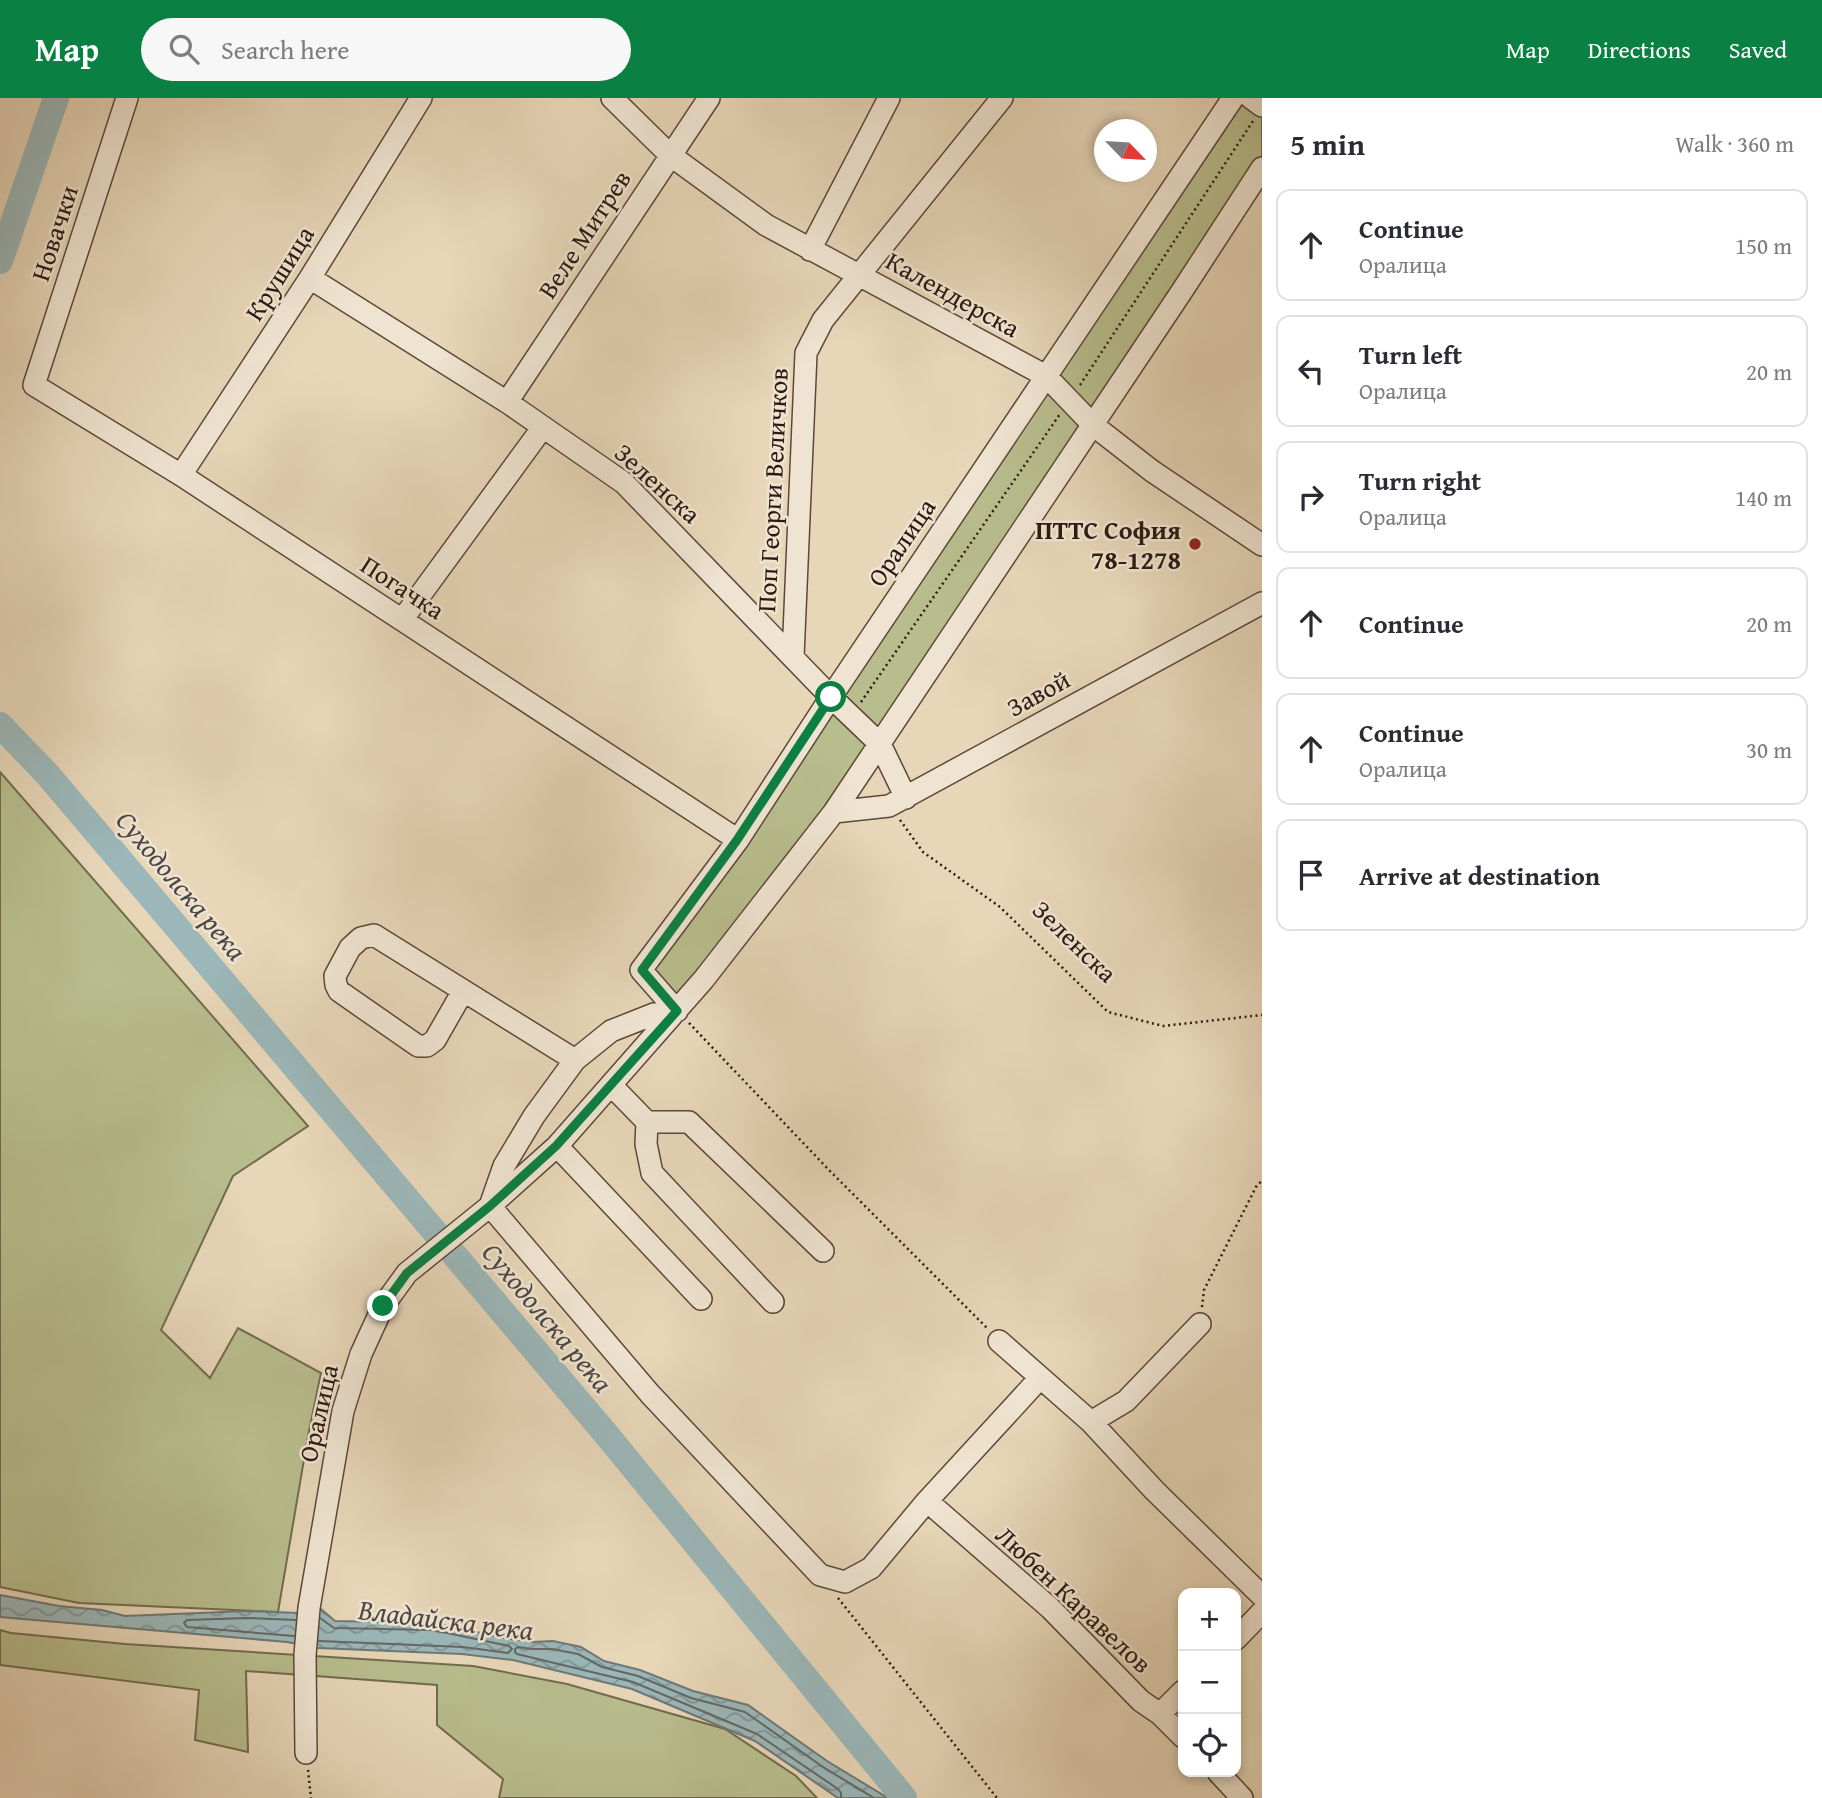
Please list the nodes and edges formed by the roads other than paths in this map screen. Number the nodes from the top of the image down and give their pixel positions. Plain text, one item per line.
1 (127, 98) edge
2 (421, 98) edge
3 (612, 98) edge
4 (709, 98) edge
5 (888, 98) edge
6 (1002, 98) edge
7 (1233, 98) edge
8 (1251, 98) edge
9 (1262, 106) edge
10 (670, 155) junction
11 (1262, 168) edge
12 (810, 250) junction
13 (860, 275) junction
14 (310, 278) junction
15 (1046, 376) junction
16 (34, 385) joint
17 (507, 402) junction
18 (1093, 425) junction
19 (543, 427) junction
20 (181, 475) junction
21 (1262, 545) edge
22 (1262, 603) edge
23 (402, 620) junction
24 (793, 657) junction
25 (831, 697) junction
26 (880, 744) junction
27 (898, 802) junction
28 (834, 812) junction
29 (737, 840) junction
30 (463, 990) junction
31 (677, 1011) junction
32 (575, 1060) junction
33 (611, 1085) junction
34 (647, 1122) junction
35 (556, 1146) junction
36 (490, 1206) junction
37 (823, 1251) dead end
38 (701, 1299) dead end
39 (772, 1302) dead end
40 (1200, 1324) road end
41 (999, 1341) road end
42 (1040, 1378) junction
43 (1091, 1422) junction
44 (927, 1500) junction
45 (1262, 1596) edge
46 (1262, 1612) edge
47 (1241, 1634) edge
48 (1178, 1696) edge
49 (1160, 1714) junction
50 (1178, 1732) edge
51 (306, 1753) road end
52 (1223, 1777) edge
53 (1242, 1798) edge

1 - 16 street, Новачки
2 - 14 street, Крушица
3 - 10 street, Календерска
4 - 10 street, Веле Митрев
5 - 12 street
6 - 13 street, Поп Георги Величков
7 - 15 street, Оралица
8 - 9 street
10 - 12 street, Календерска
10 - 17 street, Веле Митрев
11 - 18 street
12 - 13 street, Календерска
13 - 15 street, Календерска
13 - 24 street, Поп Георги Величков
14 - 17 street, Зеленска
14 - 20 street, Крушица
15 - 18 street, Календерска
15 - 25 street, Оралица
16 - 20 street, Погачка
17 - 19 street, Зеленска
18 - 21 street, Календерска
18 - 26 street
19 - 23 street
19 - 24 street, Зеленска
20 - 23 street, Погачка
22 - 27 street, Завой
23 - 29 street, Погачка
24 - 25 street, Зеленска
25 - 26 street, Зеленска
25 - 29 street, Оралица
26 - 27 street, Зеленска
26 - 28 street
27 - 28 street, Завой
28 - 31 street
29 - 31 street, Оралица
30 - 30 street
30 - 32 street
31 - 32 street
31 - 33 street
32 - 36 street
33 - 34 street
33 - 35 street
34 - 37 street
34 - 39 street
35 - 36 street
35 - 38 street
36 - 44 street
36 - 51 street, Оралица
40 - 43 street
41 - 42 street
42 - 43 street
42 - 44 street
43 - 45 street
44 - 49 street, Любен Каравелов
46 - 47 street
48 - 49 street
49 - 50 street, Любен Каравелов
52 - 53 street

